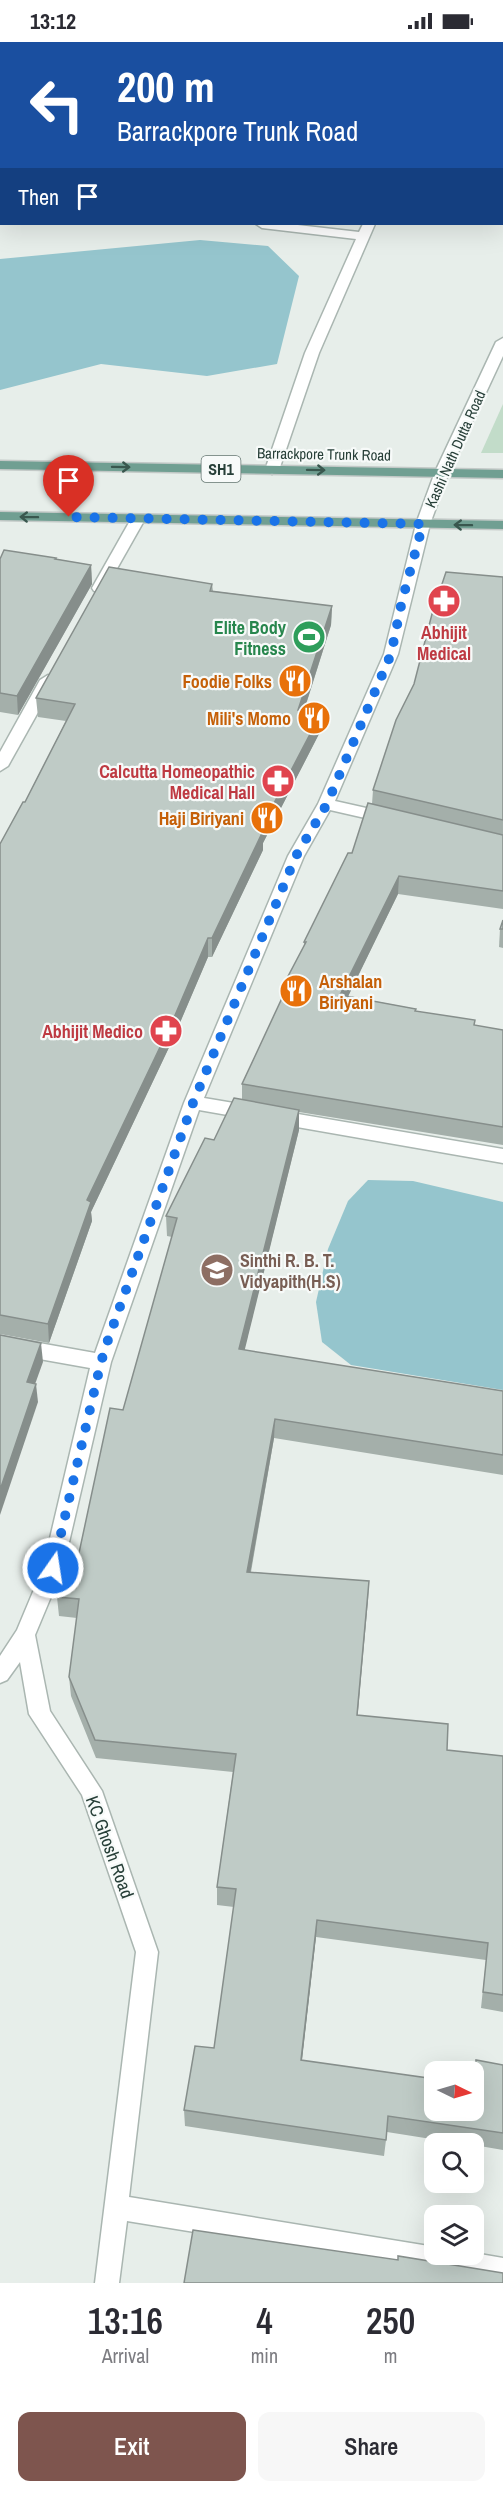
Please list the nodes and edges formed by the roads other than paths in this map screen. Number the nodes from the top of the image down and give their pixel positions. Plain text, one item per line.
1 (280, 225) edge
2 (367, 230) edge
3 (503, 342) edge
4 (0, 465) edge
5 (272, 470) junction
6 (442, 472) junction
7 (503, 474) edge
8 (0, 516) edge
9 (138, 519) junction
10 (423, 524) junction
11 (503, 525) edge
12 (92, 601) edge
13 (57, 663) edge
14 (0, 766) edge
15 (327, 804) junction
16 (399, 821) edge
17 (193, 1103) junction
18 (503, 1156) edge
19 (0, 1344) edge
20 (101, 1362) junction
21 (25, 1635) junction
22 (0, 1674) edge
23 (116, 2207) junction
24 (503, 2270) edge
25 (107, 2283) edge

1 - 2 street
2 - 5 street
3 - 6 street, Kashi Nath Dutta Road
4 -> 5 main road, Barrackpore Trunk Road / SH1
5 -> 6 main road, Barrackpore Trunk Road / SH1
6 - 7 main road, Barrackpore Trunk Road / SH1
6 - 10 street, Kashi Nath Dutta Road
9 -> 8 main road
9 - 10 main road
9 - 12 street
11 -> 10 main road
10 - 15 street
13 - 14 street
15 - 16 street
15 - 17 street
17 - 18 street
17 - 20 street
19 - 20 street
20 - 21 street
21 - 22 street
21 - 23 street, KC Ghosh Road
23 - 24 street
23 - 25 street, KC Ghosh Road

